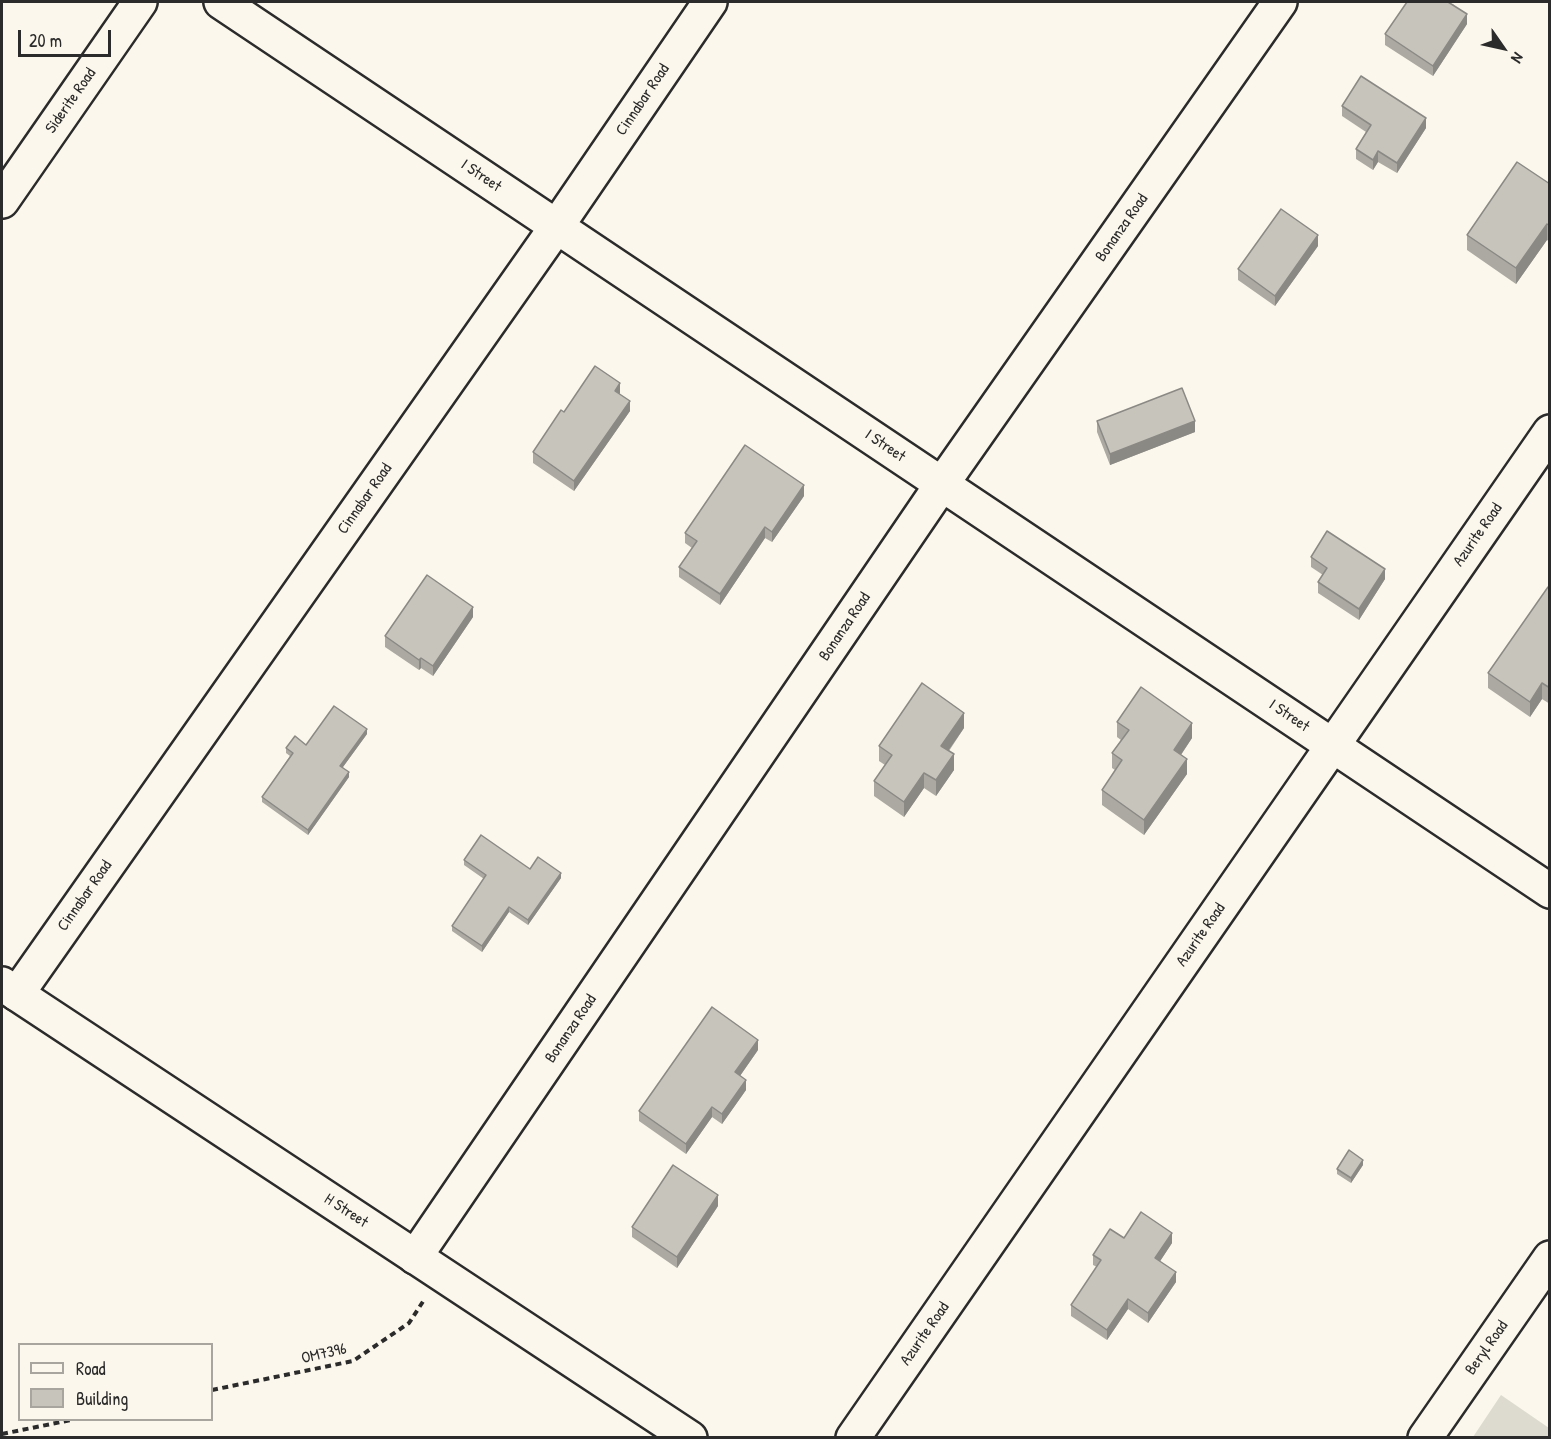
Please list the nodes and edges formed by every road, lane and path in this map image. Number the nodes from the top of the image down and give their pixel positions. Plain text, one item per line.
1 (140, 2) edge
2 (221, 2) edge
3 (710, 2) edge
4 (1280, 2) edge
5 (2, 201) edge
6 (556, 226) junction
7 (1550, 432) edge
8 (942, 484) junction
9 (1332, 745) junction
10 (1550, 891) edge
11 (9, 989) edge
12 (1550, 1258) edge
13 (428, 1265) junction
14 (213, 1390) edge
15 (62, 1421) edge
16 (2, 1434) edge
17 (690, 1437) edge
18 (853, 1437) edge
19 (1425, 1437) edge

1 - 5 street, Siderite Road
2 - 6 street, I Street
3 - 6 street, Cinnabar Road
4 - 8 street, Bonanza Road
6 - 8 street, I Street
6 - 11 street, Cinnabar Road
7 - 9 street, Azurite Road
8 - 9 street, I Street
8 - 13 street, Bonanza Road
9 - 10 street, I Street
9 - 18 street, Azurite Road
11 - 13 street, H Street
12 - 19 street, Beryl Road
13 - 14 path, OM7396
13 - 17 street, H Street
15 - 16 path

